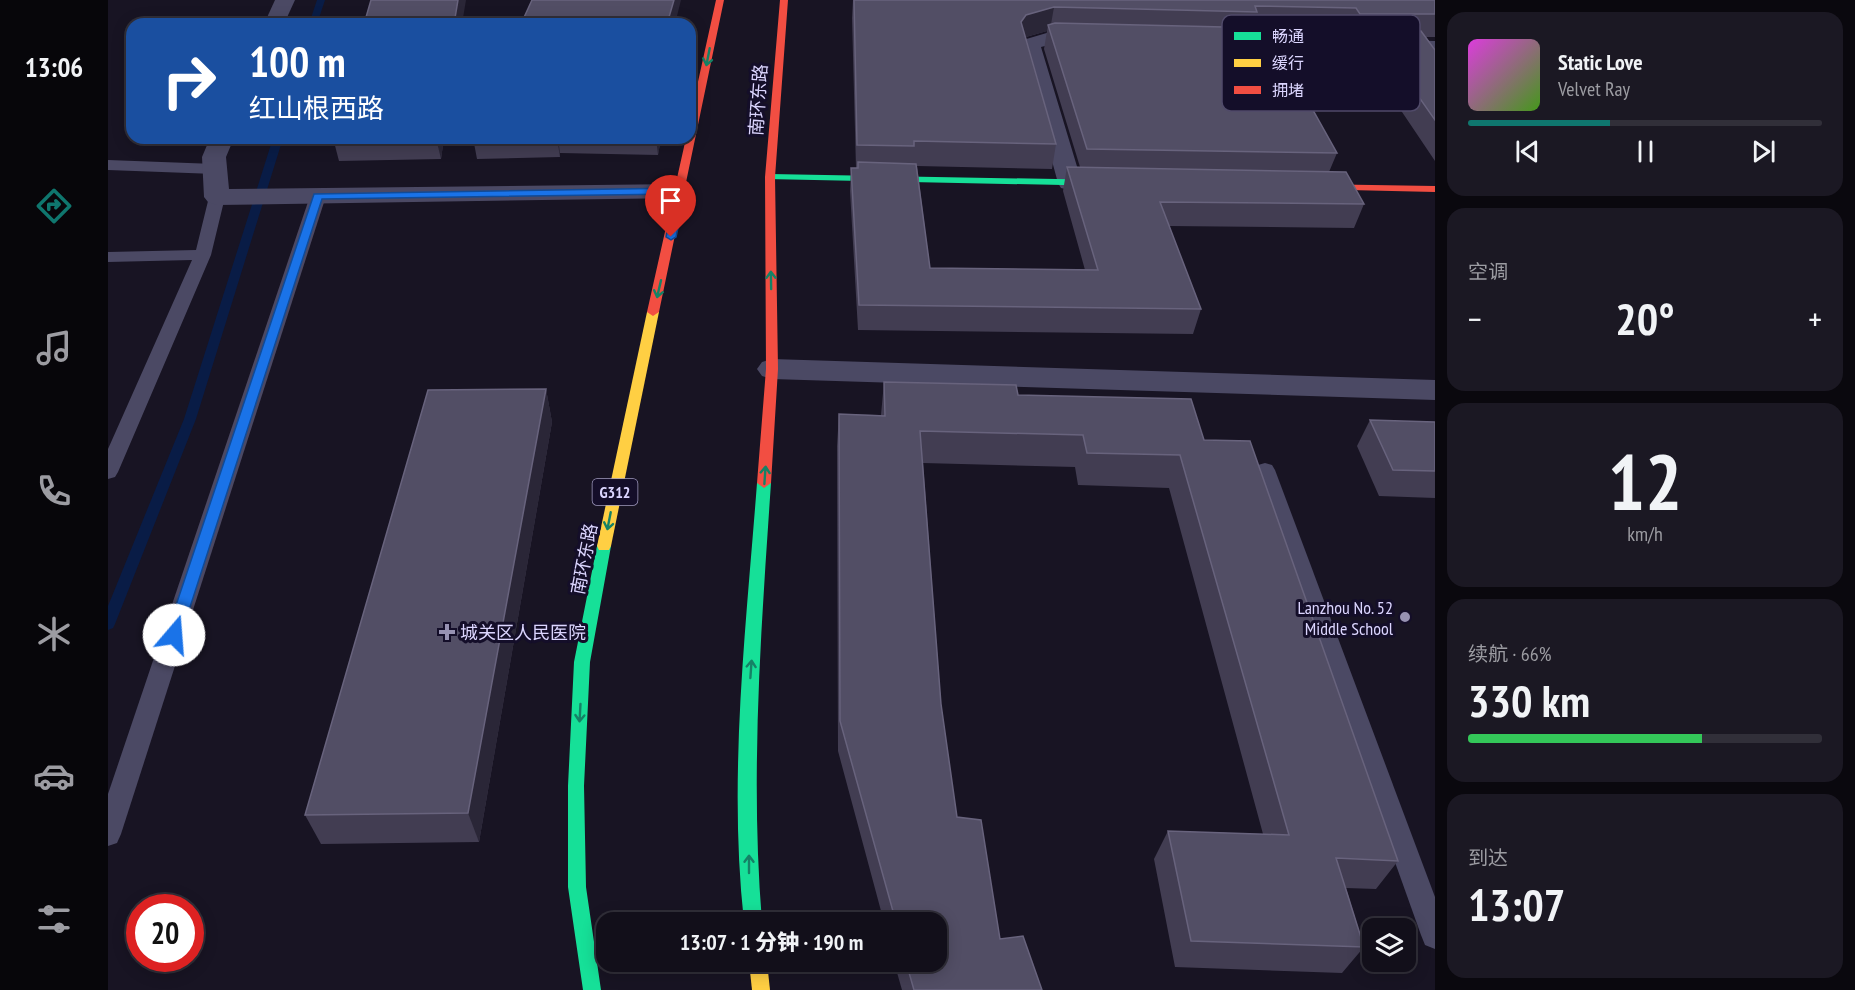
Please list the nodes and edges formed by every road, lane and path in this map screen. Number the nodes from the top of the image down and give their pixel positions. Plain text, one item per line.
1 (285, 0) edge
2 (720, 0) edge
3 (783, 0) edge
4 (277, 18) edge
5 (1108, 39) edge
6 (1213, 42) edge
7 (1222, 42) edge
8 (1420, 47) edge
9 (1435, 47) edge
10 (696, 118) edge
11 (219, 144) edge
12 (691, 144) edge
13 (108, 165) edge
14 (214, 169) junction
15 (770, 177) junction
16 (1070, 183) junction
17 (1129, 184) edge
18 (1294, 187) edge
19 (1435, 189) edge
20 (681, 191) junction
21 (318, 196) junction
22 (217, 197) junction
23 (203, 255) junction
24 (108, 257) edge
25 (772, 369) junction
26 (1435, 390) edge
27 (1265, 470) dead end
28 (108, 472) edge
29 (108, 834) edge
30 (752, 912) edge
31 (1435, 935) edge
32 (759, 972) edge
33 (592, 990) edge
34 (761, 990) edge

1 - 4 street
2 -> 10 main road, 南环东路 / G312
3 - 15 main road, 南环东路
5 - 16 street
6 - 7 street
8 - 9 street
11 - 14 street
12 -> 20 main road, 南环东路 / G312
13 - 14 lane
14 - 22 street
15 - 16 main road
25 -> 15 main road, 南环东路
16 - 17 main road
18 - 19 main road
20 - 21 street
20 -> 33 main road, 南环东路 / G312
21 - 22 street
21 - 29 lane
22 - 23 lane
23 - 24 lane
23 - 28 lane
25 - 26 street
30 -> 25 main road, 南环东路
27 - 31 lane
32 - 34 main road

